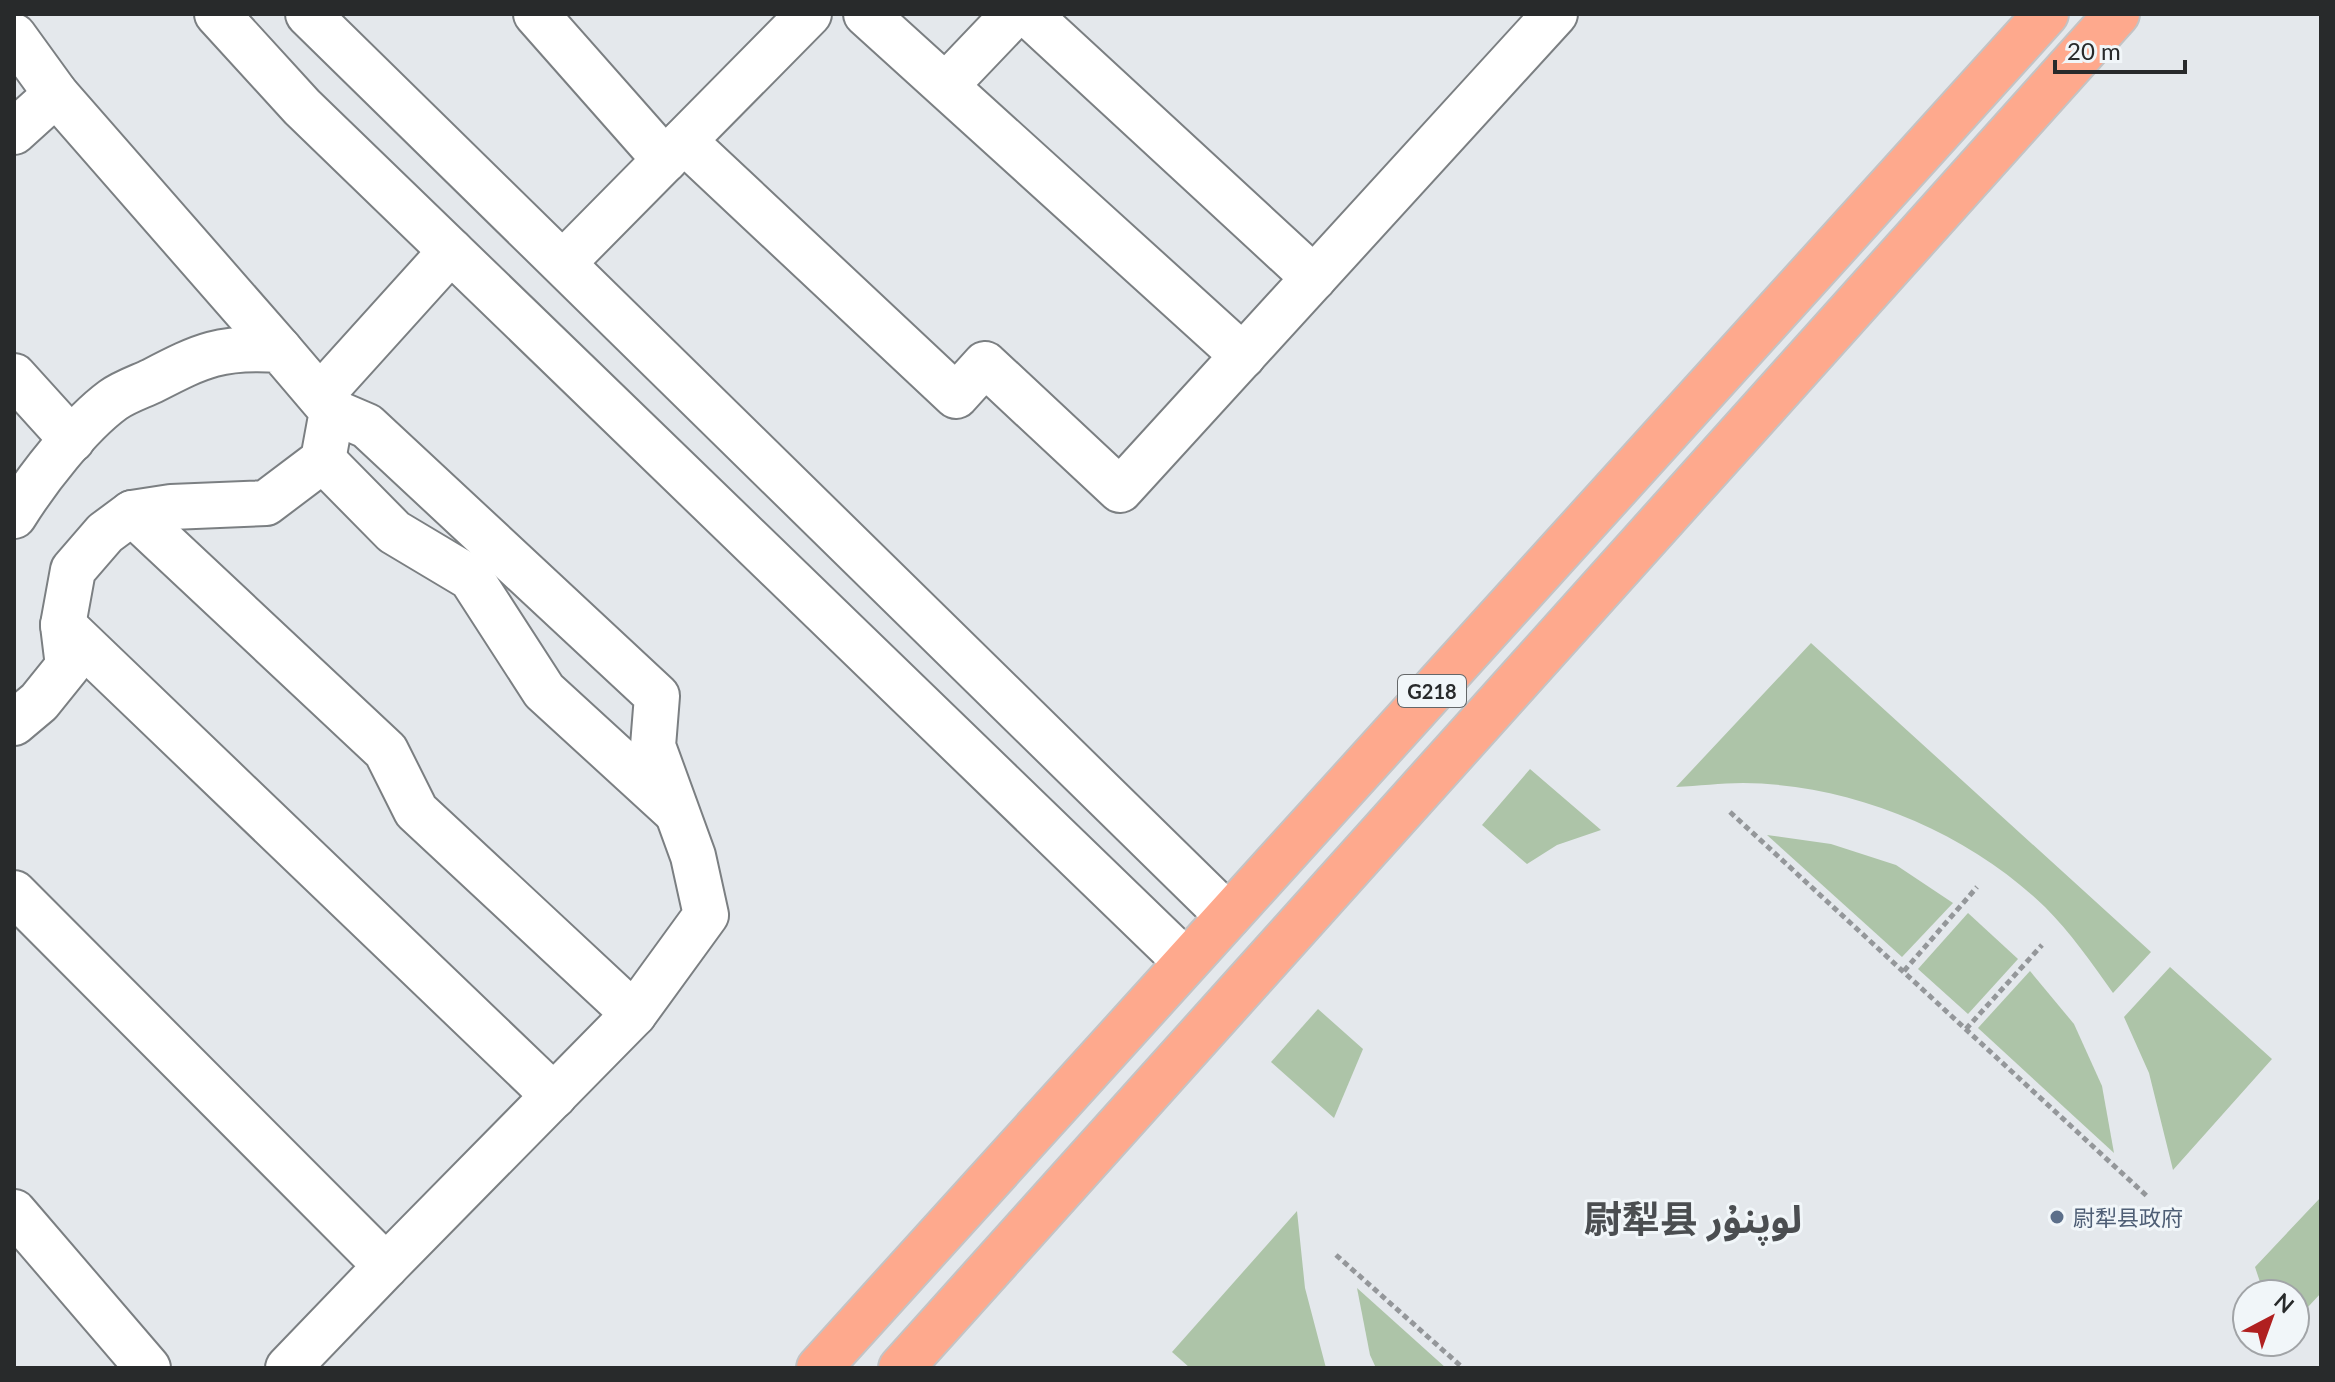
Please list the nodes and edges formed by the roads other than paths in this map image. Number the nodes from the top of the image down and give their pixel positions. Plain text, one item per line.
1 (217, 14) edge
2 (308, 14) edge
3 (536, 14) edge
4 (809, 14) edge
5 (866, 14) edge
6 (1014, 14) edge
7 (1028, 14) edge
8 (1555, 14) edge
9 (2046, 14) edge
10 (2117, 14) edge
11 (14, 36) edge
12 (952, 79) dead end
13 (56, 94) junction
14 (14, 132) edge
15 (674, 150) junction
16 (451, 251) junction
17 (563, 263) junction
18 (1314, 278) junction
19 (280, 350) junction
20 (1243, 356) junction
21 (14, 376) edge
22 (326, 404) junction
23 (72, 440) junction
24 (323, 460) junction
25 (132, 513) junction
26 (14, 516) edge
27 (63, 625) junction
28 (14, 723) edge
29 (676, 812) junction
30 (14, 893) edge
31 (1228, 916) junction
32 (1186, 962) junction
33 (634, 1014) junction
34 (554, 1096) junction
35 (14, 1212) edge
36 (386, 1266) junction
37 (148, 1368) edge
38 (288, 1368) edge
39 (819, 1368) edge
40 (901, 1368) edge

1 - 16 street
2 - 17 street
3 - 15 street
4 - 15 street
5 - 20 street
6 - 12 street
7 - 18 street
8 - 18 street
9 - 31 highway, G218
10 - 40 highway, G218
11 - 13 street
13 - 14 street
13 - 19 street
15 - 17 street
15 - 20 street
16 - 22 street
16 - 32 street
17 - 31 street
18 - 20 street
19 - 22 street
19 - 23 street
21 - 23 street
22 - 24 street
22 - 29 street
23 - 26 street
24 - 25 street
24 - 29 street
25 - 27 street
25 - 33 street
27 - 28 street
27 - 34 street
29 - 33 street
30 - 36 street
31 - 32 highway, G218
32 - 39 highway, G218
33 - 34 street
34 - 36 street
35 - 37 street
36 - 38 street

